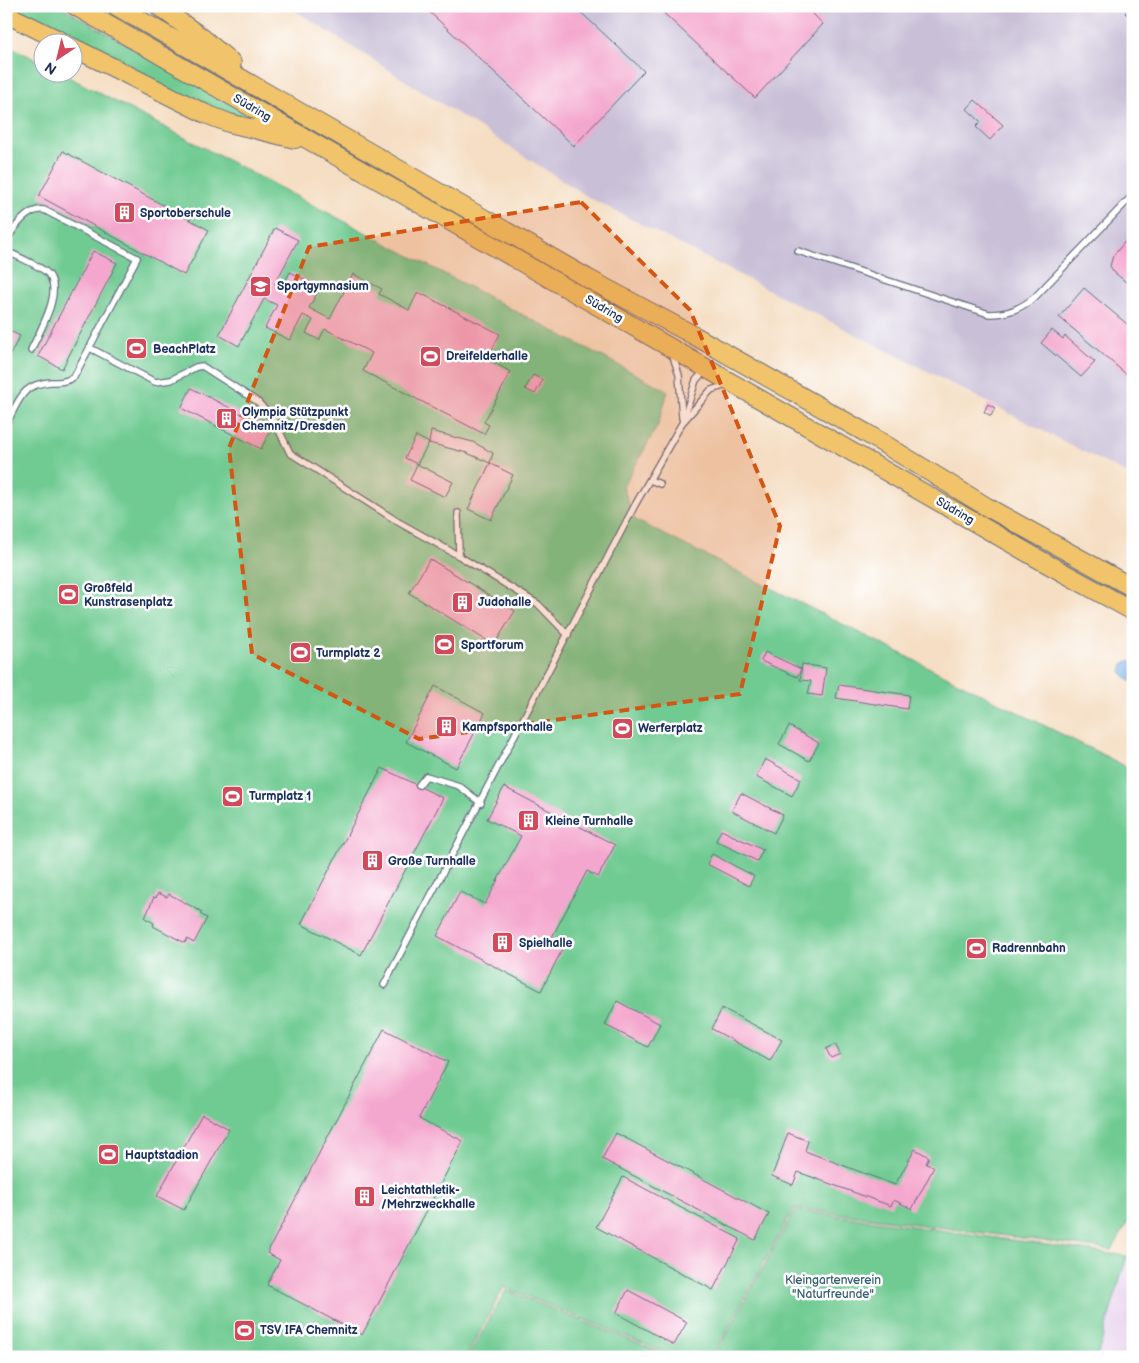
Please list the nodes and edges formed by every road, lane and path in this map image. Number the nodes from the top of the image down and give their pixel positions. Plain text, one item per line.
1 (75, 6) edge
2 (116, 6) edge
3 (158, 6) edge
4 (6, 14) edge
5 (43, 32) edge
6 (82, 52) edge
7 (269, 94) junction
8 (318, 146) junction
9 (1133, 196) edge
10 (6, 241) edge
11 (6, 251) edge
12 (798, 251) dead end
13 (670, 347) junction
14 (90, 348) junction
15 (31, 350) dead end
16 (722, 365) junction
17 (734, 384) junction
18 (682, 423) junction
19 (6, 424) edge
20 (650, 480) junction
21 (660, 484) dead end
22 (458, 513) dead end
23 (459, 556) junction
24 (1133, 588) edge
25 (1133, 611) edge
26 (568, 635) junction
27 (419, 785) dead end
28 (480, 802) junction
29 (384, 985) dead end

1 - 8 main road, Südring
2 - 7 main road, Südring
3 - 7 main road
4 - 5 main road
6 - 8 main road
7 - 16 main road, Südring
8 - 13 main road, Südring
9 - 12 lane
10 - 14 lane
11 - 15 lane
13 - 16 main road, Südring
13 - 18 lane
14 - 19 lane
14 - 23 lane
16 - 17 main road, Südring
16 - 18 lane
16 - 24 main road, Südring
17 - 18 lane
17 - 25 main road, Südring
18 - 20 lane
20 - 21 lane
20 - 26 lane
22 - 23 lane
23 - 26 lane
26 - 28 lane
27 - 28 lane
28 - 29 lane

